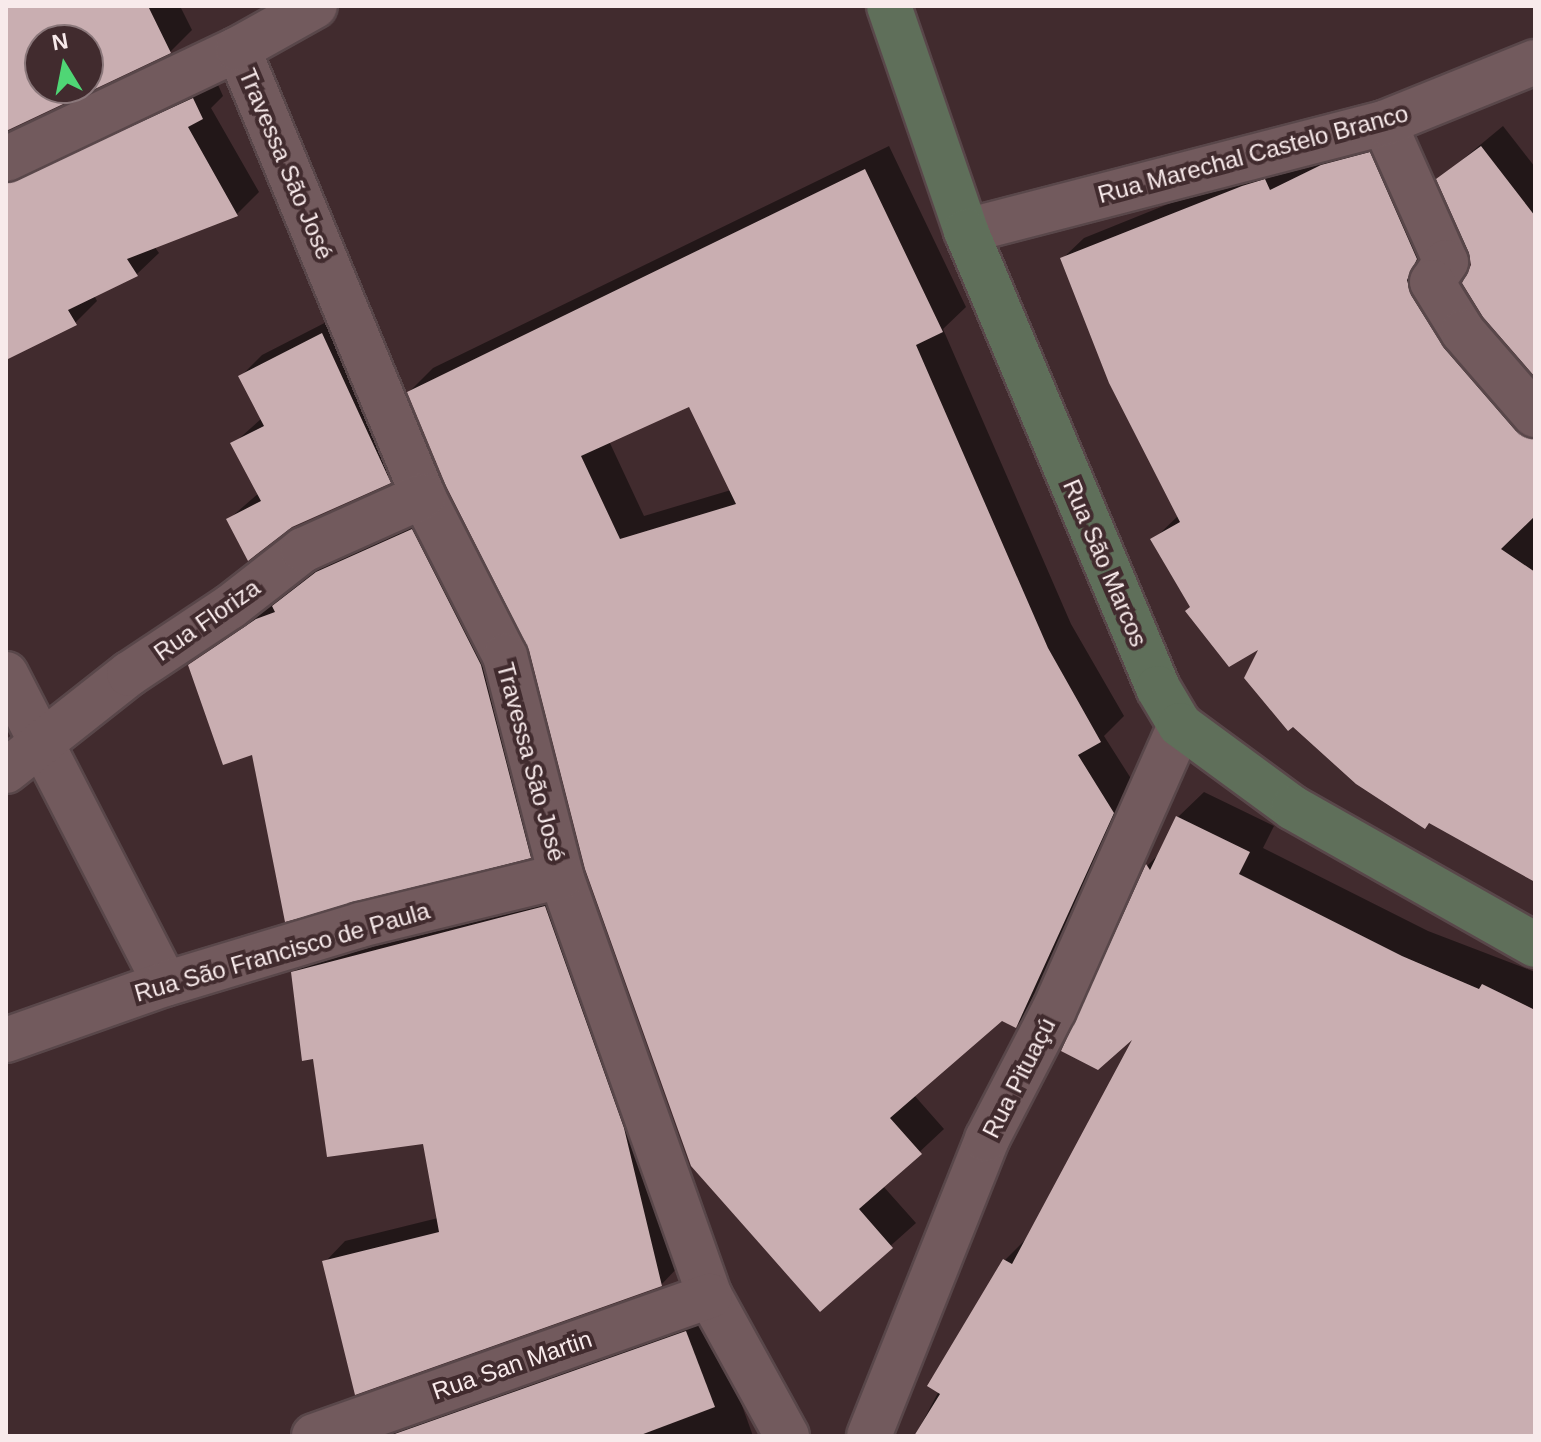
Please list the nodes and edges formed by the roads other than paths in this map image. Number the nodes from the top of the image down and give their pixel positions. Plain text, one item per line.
1 (315, 6) edge
2 (889, 6) edge
3 (238, 49) junction
4 (1535, 62) edge
5 (1384, 123) junction
6 (6, 159) edge
7 (966, 231) junction
8 (1535, 415) edge
9 (423, 496) junction
10 (6, 674) edge
11 (1180, 725) junction
12 (42, 744) junction
13 (6, 771) edge
14 (561, 876) junction
15 (1535, 945) edge
16 (165, 984) junction
17 (6, 1040) edge
18 (710, 1296) junction
19 (314, 1436) edge
20 (787, 1436) edge
21 (869, 1436) edge

1 - 3 street
2 - 7 main road, Rua São Marcos
3 - 6 street
3 - 9 street, Travessa São José
4 - 5 street, Rua Marechal Castelo Branco
5 - 7 street, Rua Marechal Castelo Branco
5 - 8 street
7 - 11 main road, Rua São Marcos
9 - 12 street, Rua Floriza
9 - 14 street, Travessa São José
10 - 12 street
11 - 15 main road, Rua São Marcos
11 - 21 street, Rua Pituaçú
12 - 13 street, Rua Floriza
12 - 16 street
14 - 16 street, Rua São Francisco de Paula
14 - 18 street, Travessa São José
16 - 17 street, Rua São Francisco de Paula
18 - 19 street, Rua San Martin
18 - 20 street, Travessa São José

